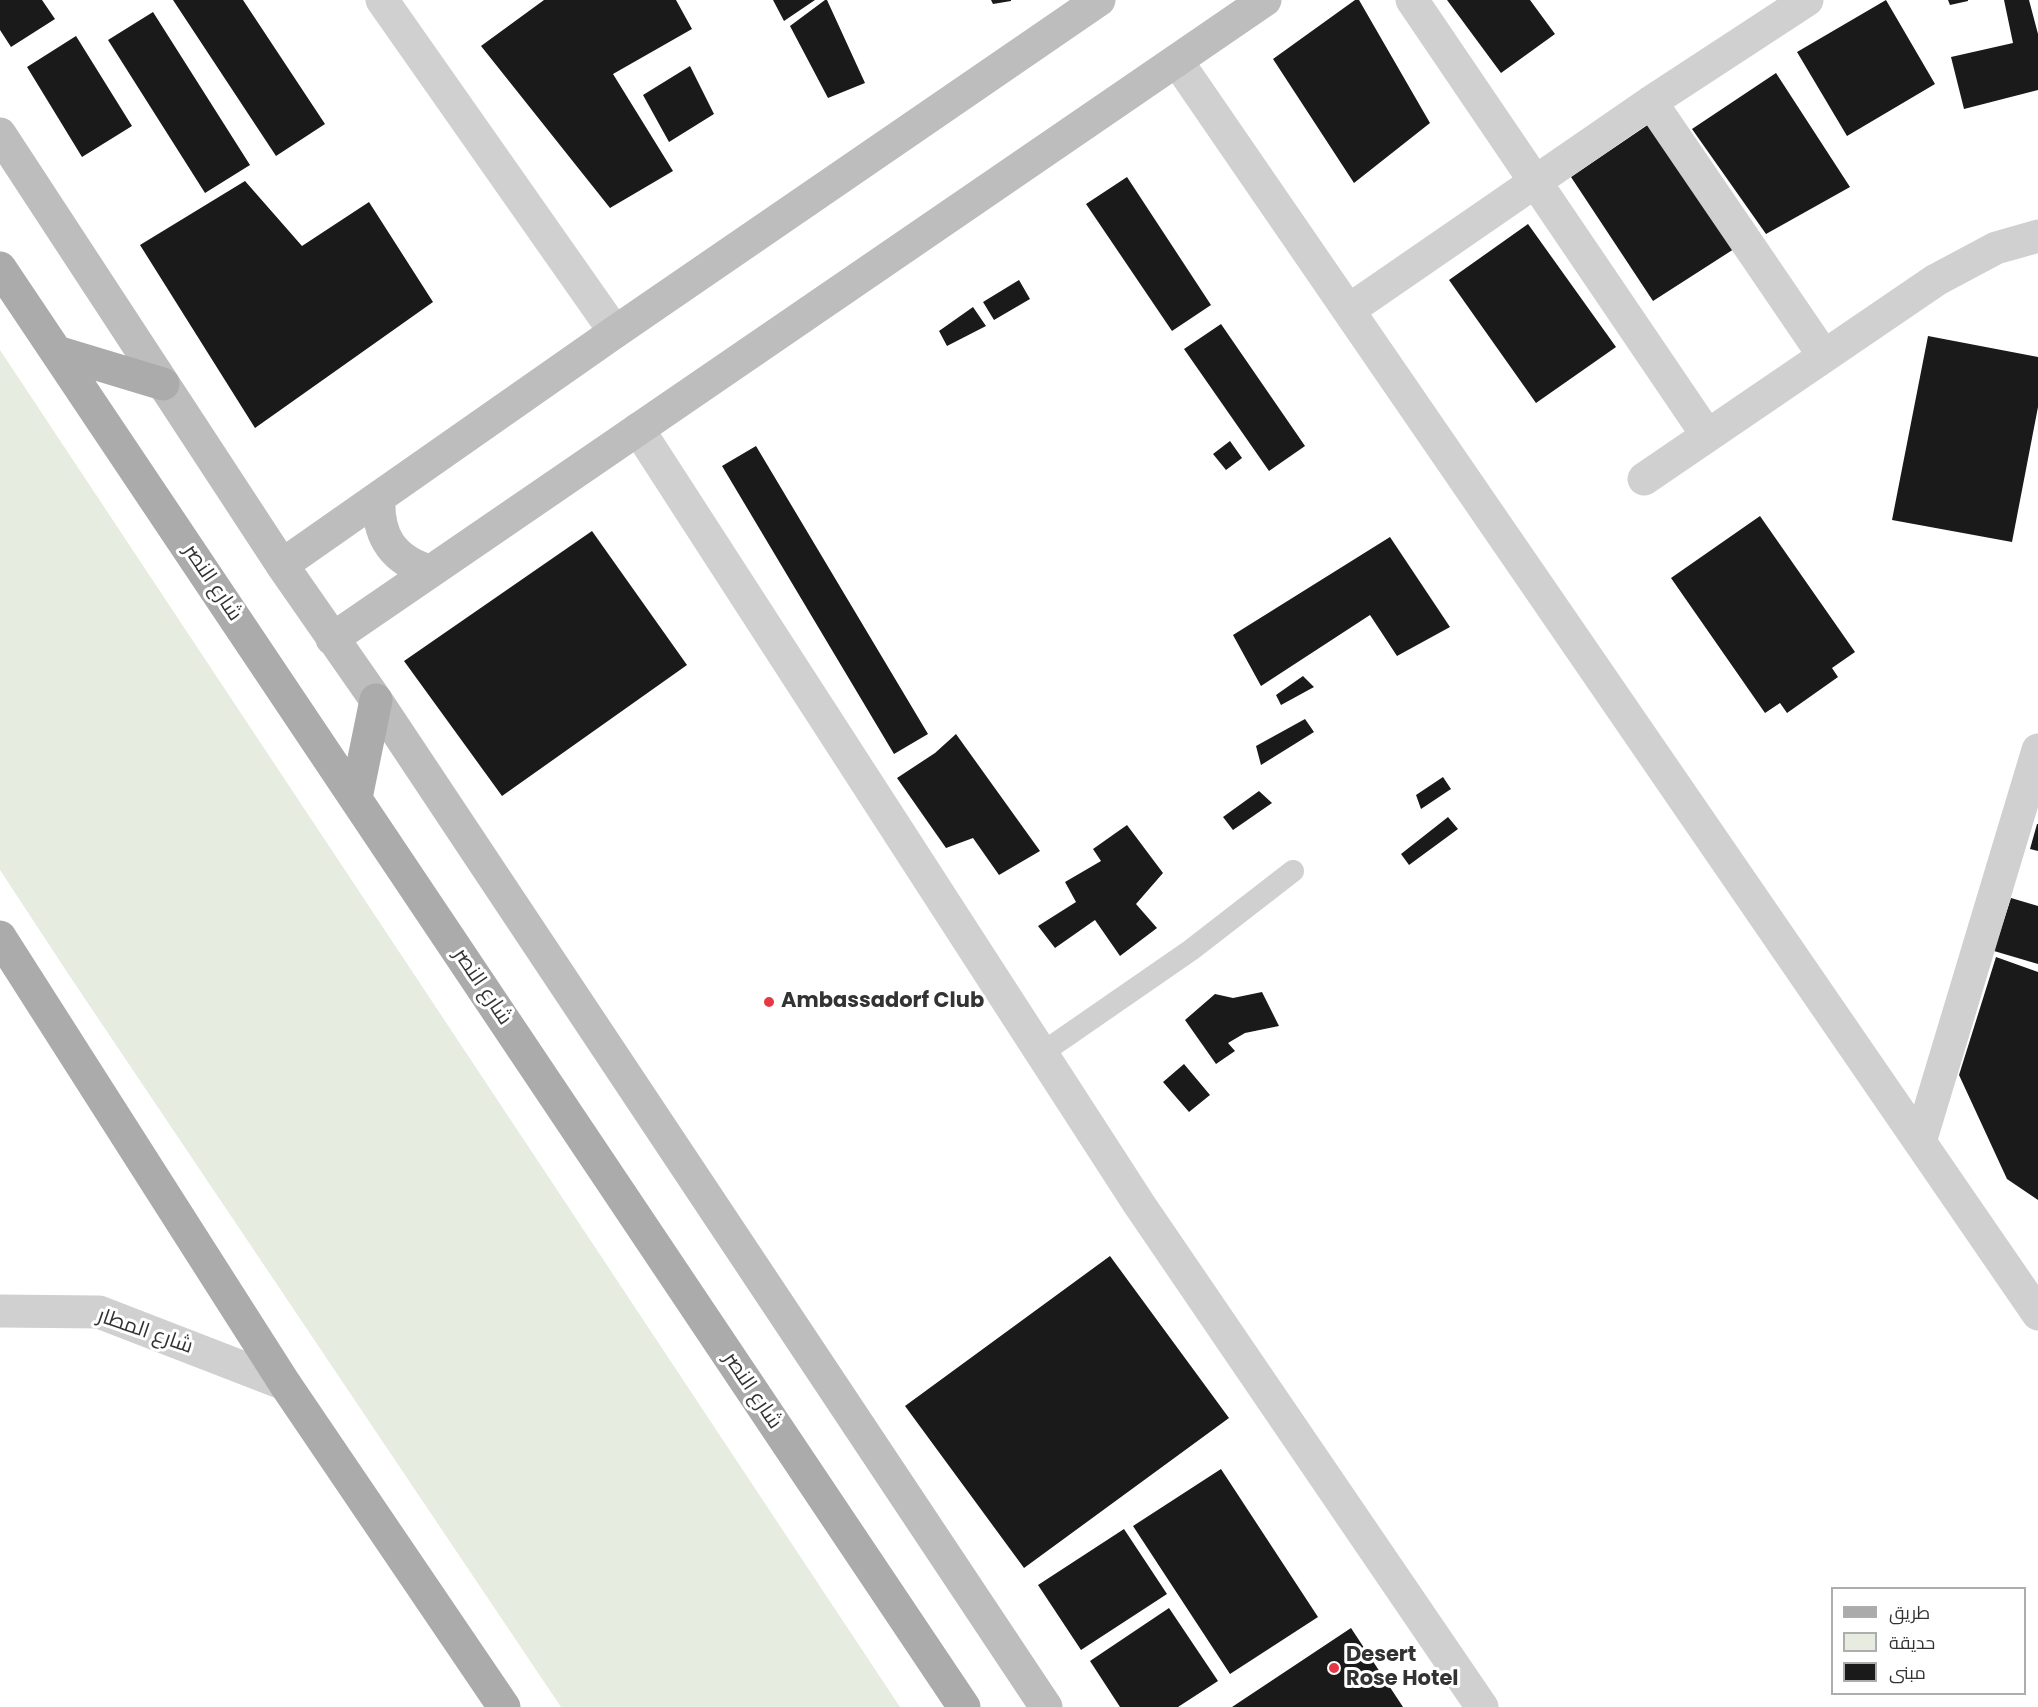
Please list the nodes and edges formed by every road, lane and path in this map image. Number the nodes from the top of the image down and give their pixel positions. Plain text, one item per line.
1 (382, 0) edge
2 (1099, 0) edge
3 (1265, 0) edge
4 (1412, 0) edge
5 (1807, 0) edge
6 (1177, 61) junction
7 (1651, 102) junction
8 (0, 134) edge
9 (1536, 183) junction
10 (2038, 236) edge
11 (0, 268) edge
12 (1348, 310) junction
13 (615, 332) junction
14 (57, 352) junction
15 (1824, 356) junction
16 (163, 384) junction
17 (638, 429) junction
18 (1707, 435) junction
19 (1644, 479) dead end
20 (379, 497) junction
21 (282, 565) junction
22 (429, 571) junction
23 (332, 639) junction
24 (376, 700) junction
25 (2038, 750) edge
26 (356, 798) junction
27 (1293, 871) dead end
28 (0, 937) edge
29 (1042, 1053) junction
30 (1920, 1142) junction
31 (0, 1311) edge
32 (2038, 1314) edge
33 (285, 1384) junction
34 (504, 1707) edge
35 (963, 1707) edge
36 (1046, 1707) edge
37 (1482, 1707) edge

1 - 13 street
2 - 13 street
3 - 6 street
4 - 9 street
5 - 7 street
6 - 12 street
6 - 17 street
7 - 9 street
7 - 15 street
8 - 16 street
9 - 12 street
9 - 18 street
10 - 15 street
11 - 14 main road, شارع النصر
12 - 30 street
13 - 20 street
14 - 16 main road
14 - 26 main road, شارع النصر
15 - 18 street
16 - 21 street
17 - 22 street
17 - 29 street
18 - 19 street
20 - 21 street
20 - 22 street
21 - 23 street
22 - 23 street
23 - 24 street
24 - 26 main road
24 - 36 street
25 - 30 street
26 - 35 main road, شارع النصر
27 - 29 lane
28 - 33 main road
29 - 37 street
30 - 32 street
31 - 33 street, شارع المطار
33 - 34 main road

